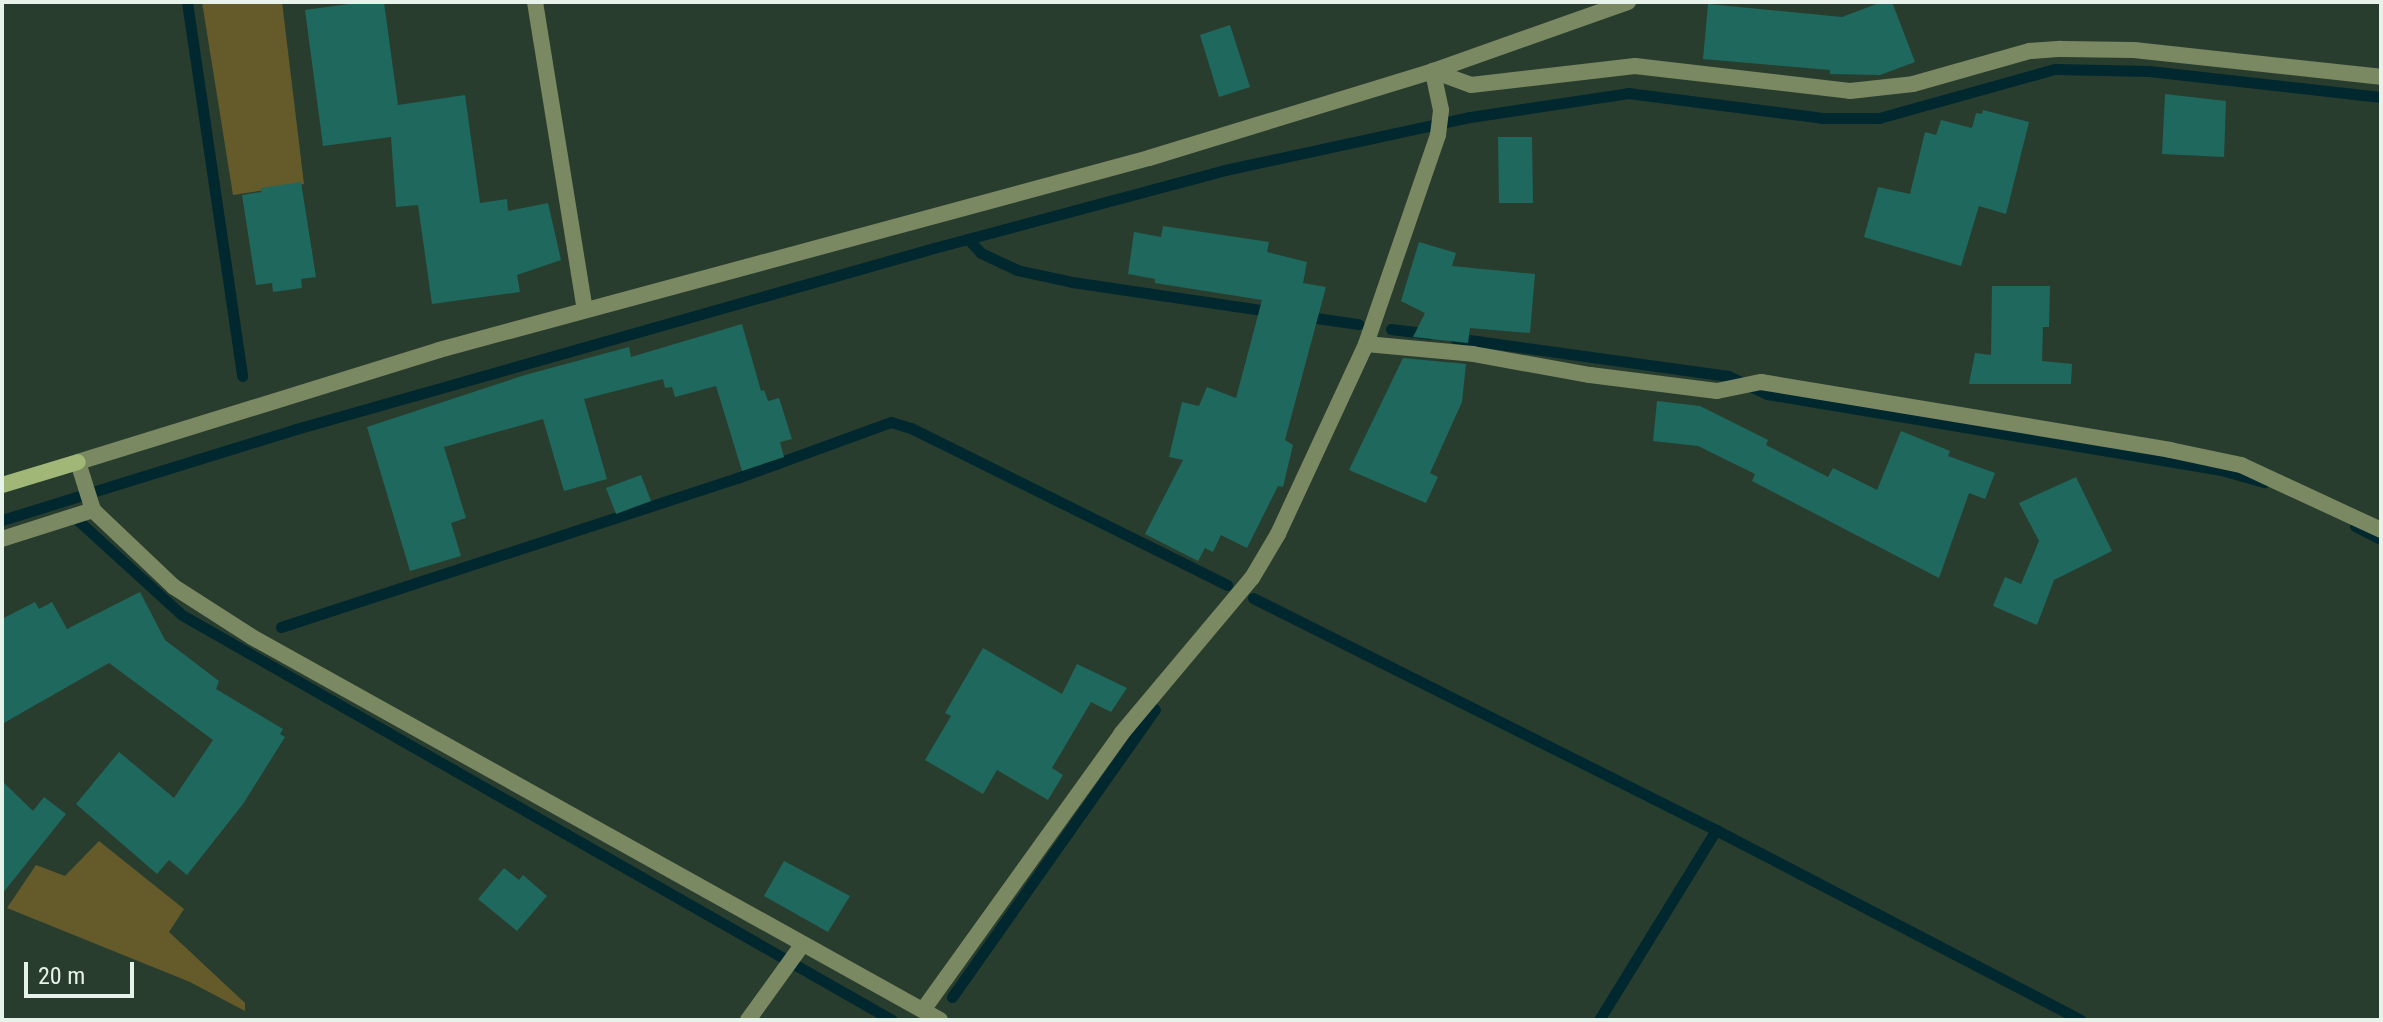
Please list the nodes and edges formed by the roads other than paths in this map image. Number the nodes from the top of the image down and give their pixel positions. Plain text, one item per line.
1 (535, 2) edge
2 (1628, 2) edge
3 (1433, 71) junction
4 (2381, 77) edge
5 (585, 310) junction
6 (1366, 344) junction
7 (78, 462) junction
8 (2, 485) edge
9 (83, 512) junction
10 (2381, 530) edge
11 (2, 539) edge
12 (802, 945) junction
13 (923, 1010) junction
14 (748, 1020) edge
15 (940, 1020) edge

1 - 5 street
2 - 3 street
3 - 4 street
3 - 5 street
3 - 6 street
5 - 7 street
6 - 10 street
6 - 13 street
7 - 8 street
7 - 9 street
9 - 11 street
9 - 12 street
12 - 13 street
12 - 14 street
13 - 15 street

